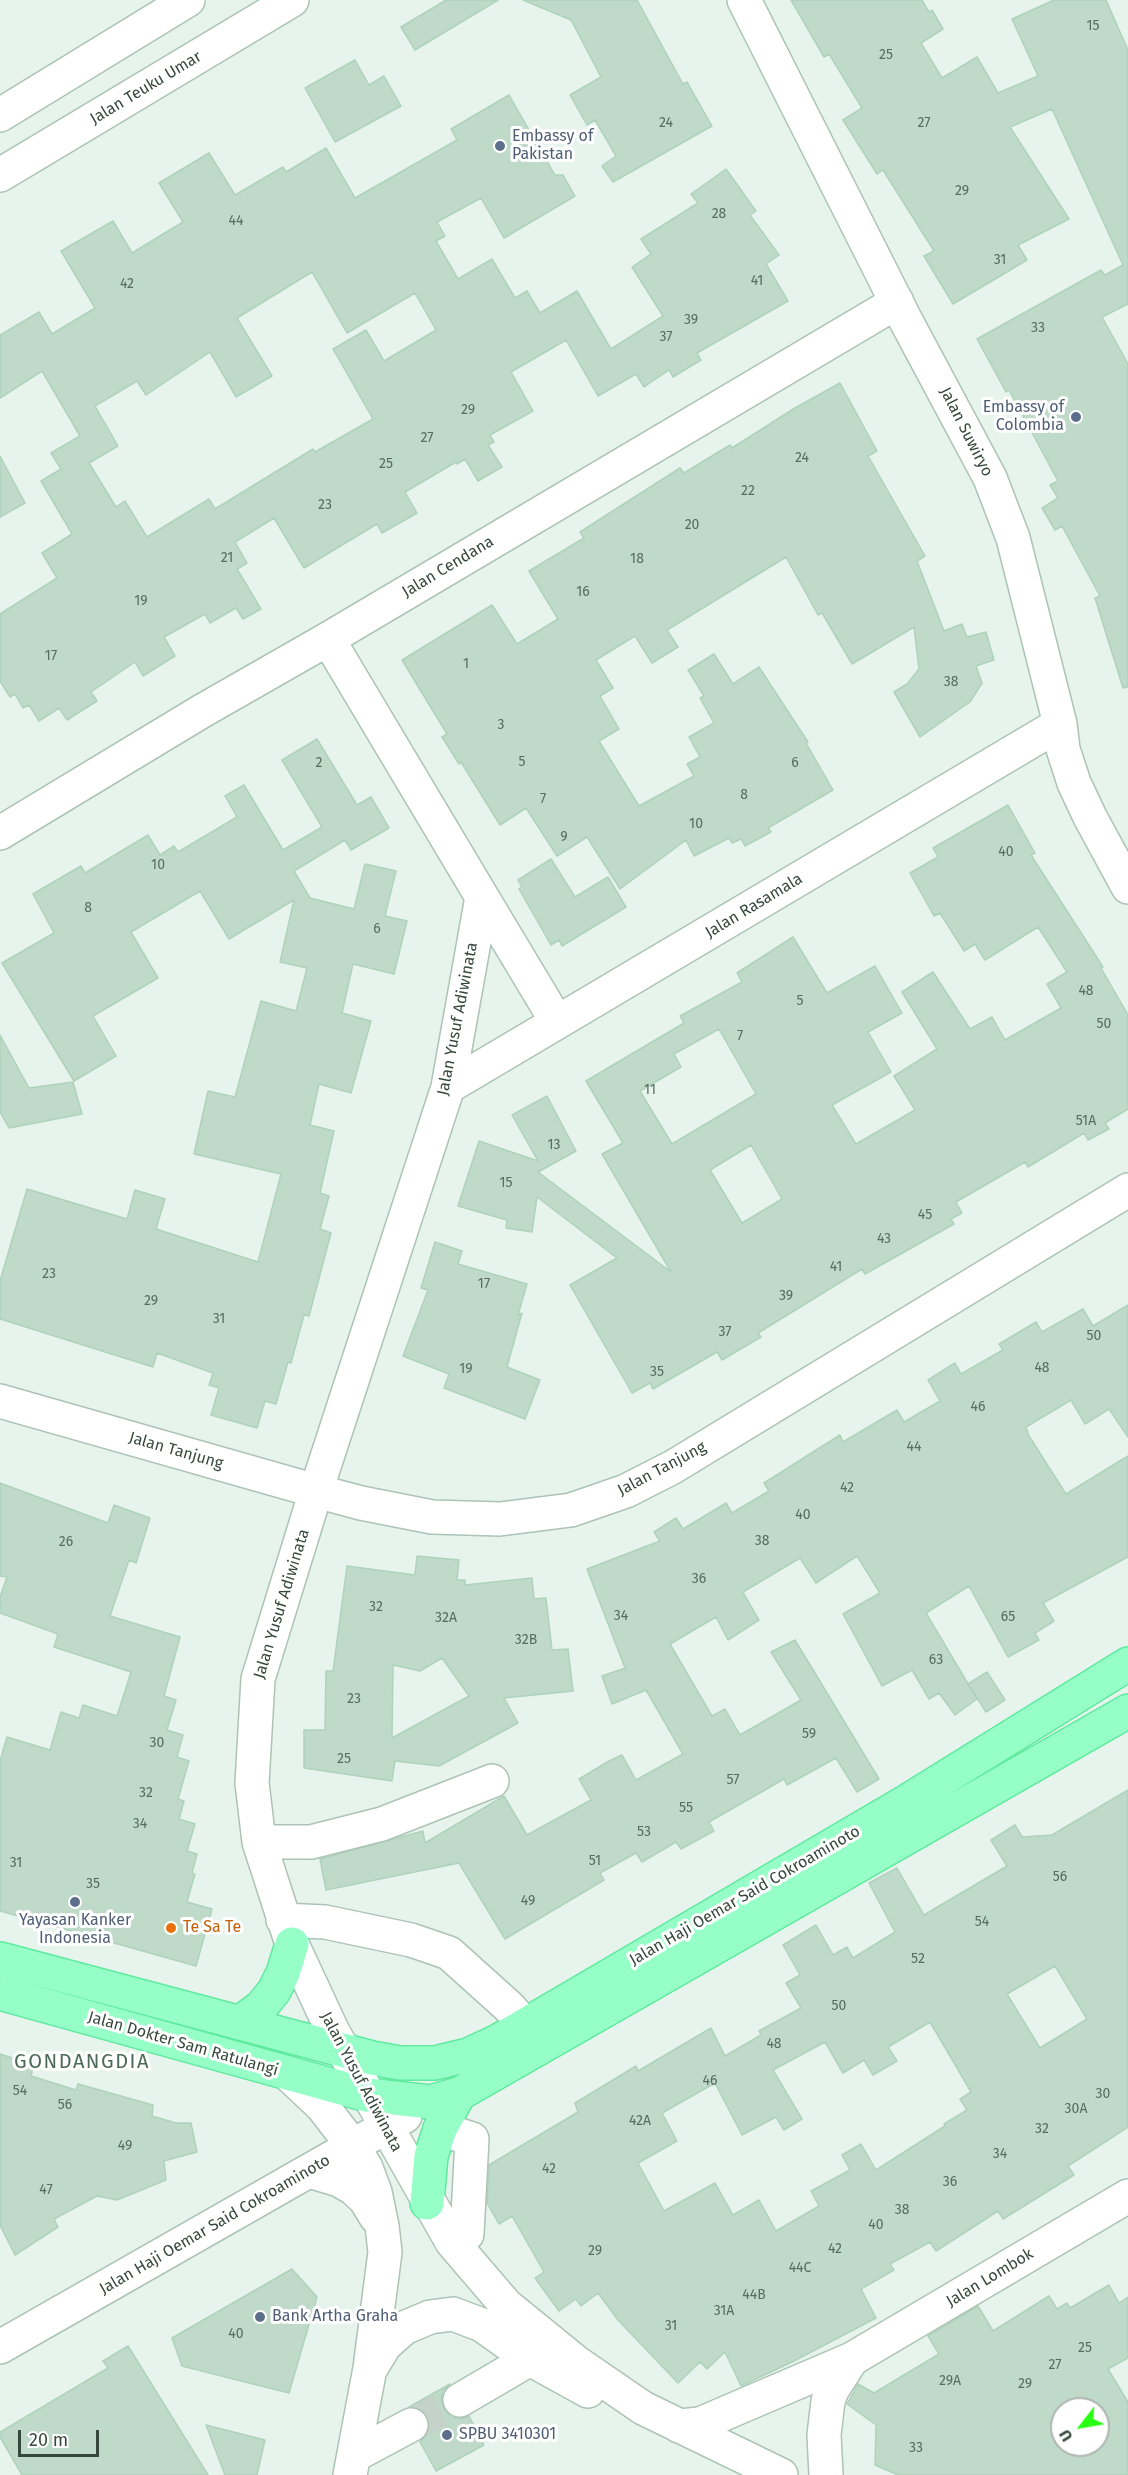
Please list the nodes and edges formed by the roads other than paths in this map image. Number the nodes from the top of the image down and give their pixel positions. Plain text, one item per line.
1 (188, 0) edge
2 (291, 0) edge
3 (744, 0) edge
4 (2, 114) edge
5 (33, 156) junction
6 (0, 175) edge
7 (897, 302) junction
8 (328, 639) junction
9 (1060, 724) junction
10 (0, 833) edge
11 (1128, 887) edge
12 (482, 897) junction
13 (557, 1022) junction
14 (448, 1087) junction
15 (1128, 1190) edge
16 (0, 1401) edge
17 (316, 1491) junction
18 (1128, 1664) edge
19 (1128, 1711) edge
20 (492, 1781) dead end
21 (259, 1842) junction
22 (287, 1932) junction
23 (0, 1959) edge
24 (0, 1993) edge
25 (239, 2023) junction
26 (525, 2025) junction
27 (342, 2052) junction
28 (287, 2073) junction
29 (367, 2095) junction
30 (443, 2108) junction
31 (385, 2128) junction
32 (353, 2146) junction
33 (309, 2171) junction
34 (1128, 2196) edge
35 (427, 2203) junction
36 (382, 2226) junction
37 (452, 2242) junction
38 (0, 2348) edge
39 (530, 2359) junction
40 (852, 2359) junction
41 (370, 2368) junction
42 (460, 2400) tunnel mouth
43 (643, 2408) junction
44 (411, 2425) tunnel mouth
45 (679, 2426) junction
46 (352, 2465) edge
47 (781, 2475) edge
48 (826, 2475) edge

1 - 4 street
2 - 5 street, Jalan Teuku Umar
3 - 7 street, Jalan Suwiryo
4 - 5 street
5 - 6 street, Jalan Teuku Umar
7 - 8 street, Jalan Cendana
7 - 9 street, Jalan Suwiryo
8 - 10 street, Jalan Cendana
8 - 12 street, Jalan Yusuf Adiwinata
9 - 11 street, Jalan Suwiryo
9 - 13 street, Jalan Rasamala
12 - 13 street, Jalan Yusuf Adiwinata
12 - 14 street, Jalan Yusuf Adiwinata
13 - 14 street, Jalan Rasamala
14 - 17 street, Jalan Yusuf Adiwinata
15 - 17 street, Jalan Tanjung
16 - 17 street, Jalan Tanjung
17 - 21 street, Jalan Yusuf Adiwinata
18 - 26 main road, Jalan Haji Oemar Said Cokroaminoto
19 - 30 main road, Jalan Haji Oemar Said Cokroaminoto
20 - 21 street
21 - 22 street, Jalan Yusuf Adiwinata
22 - 25 main road
22 - 26 street
22 - 27 street, Jalan Yusuf Adiwinata
23 - 25 main road, Jalan Dokter Sam Ratulangi
24 - 28 main road, Jalan Dokter Sam Ratulangi
25 - 27 main road, Jalan Dokter Sam Ratulangi
26 - 27 main road, Jalan Haji Oemar Said Cokroaminoto
27 - 29 street, Jalan Yusuf Adiwinata
28 - 29 main road, Jalan Dokter Sam Ratulangi
28 - 32 street
29 - 30 main road
29 - 31 street, Jalan Yusuf Adiwinata
30 - 31 street, Jalan Haji Oemar Said Cokroaminoto
30 - 35 main road
30 - 37 street
31 - 32 street, Jalan Haji Oemar Said Cokroaminoto
31 - 35 street, Jalan Yusuf Adiwinata
32 - 33 street, Jalan Haji Oemar Said Cokroaminoto
32 - 36 street
33 - 36 street
33 - 38 street, Jalan Haji Oemar Said Cokroaminoto
34 - 40 street, Jalan Lombok
35 - 37 street, Jalan Yusuf Adiwinata
36 - 41 street
37 - 43 street, Jalan Yusuf Adiwinata
39 - 41 street
39 - 42 street
39 - 43 street
40 - 45 street, Jalan Lombok
40 - 48 street, Jalan Lombok
41 - 46 street
43 - 45 street, Jalan Yusuf Adiwinata
44 - 46 street
45 - 47 street, Jalan Yusuf Adiwinata

